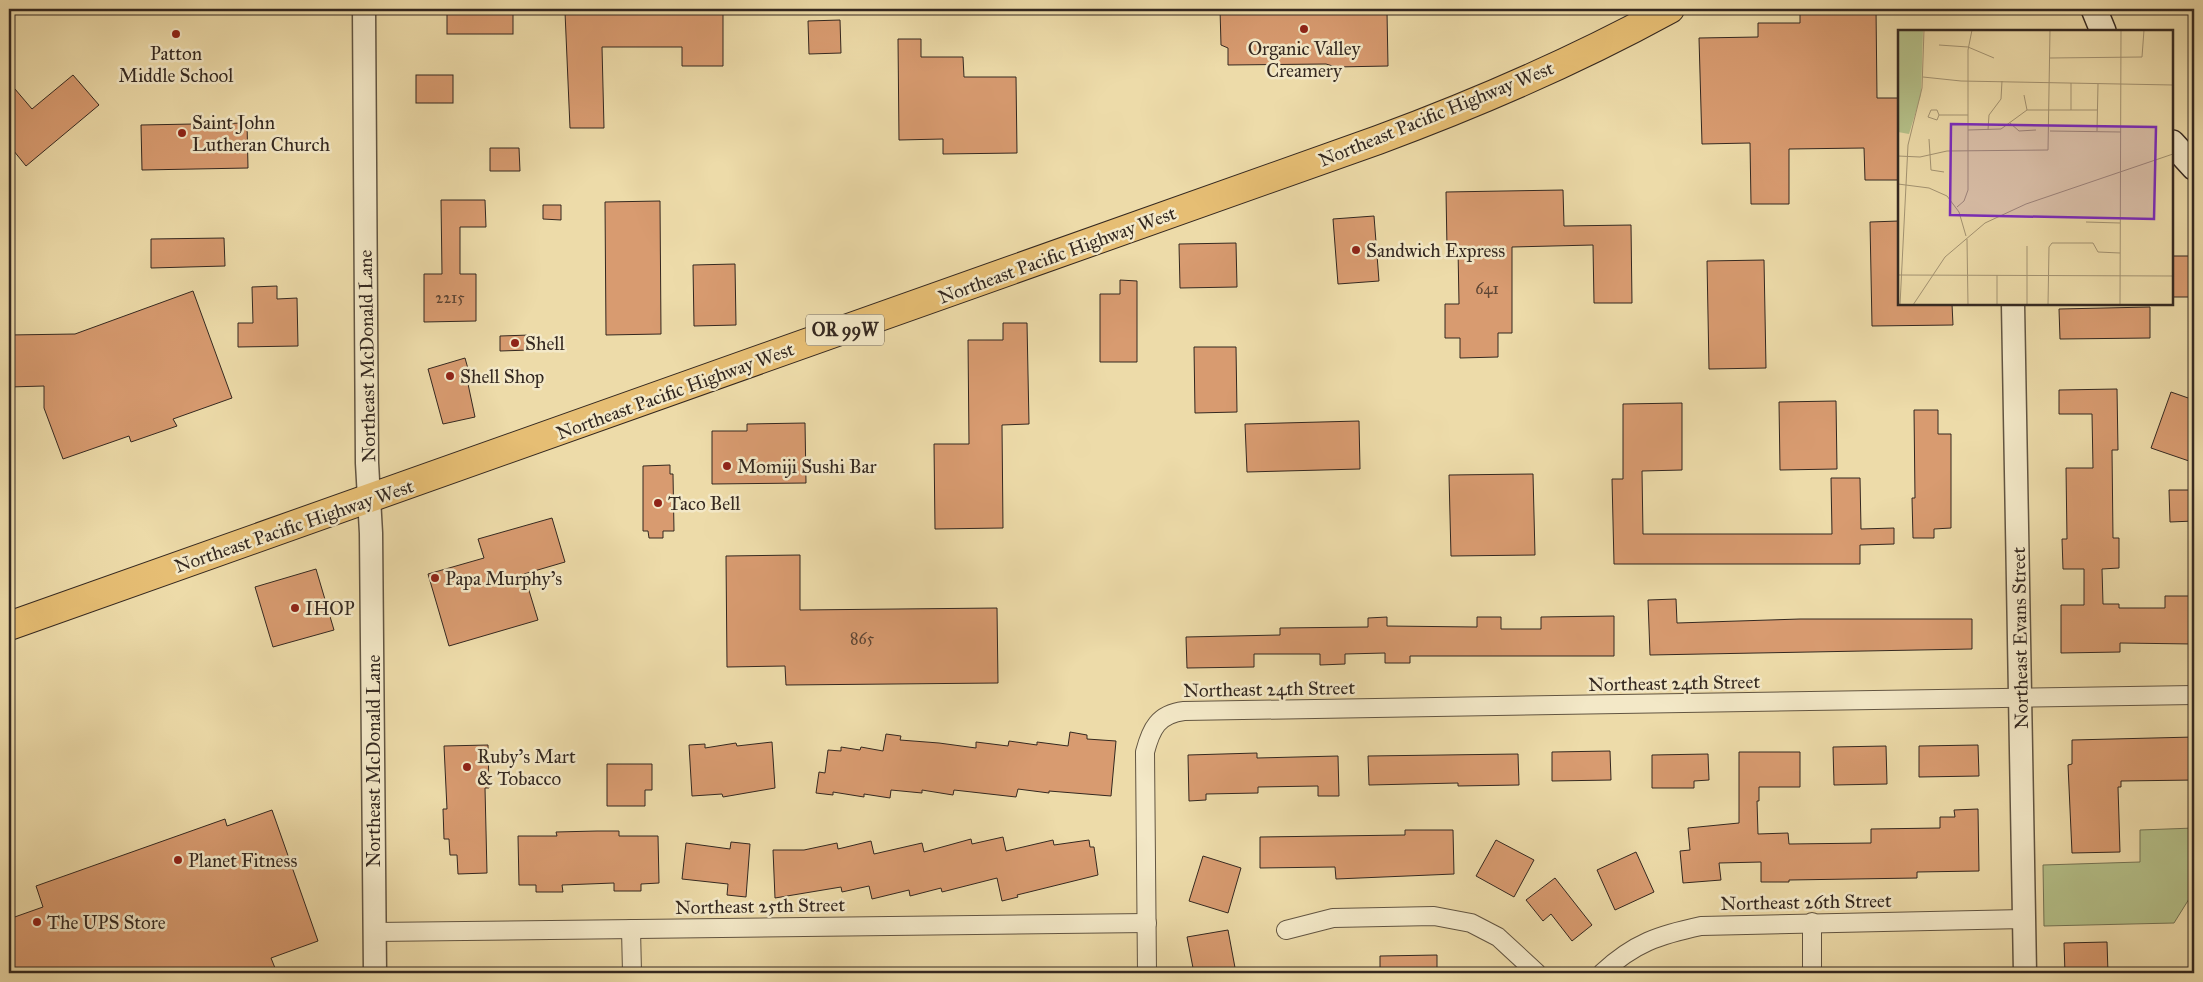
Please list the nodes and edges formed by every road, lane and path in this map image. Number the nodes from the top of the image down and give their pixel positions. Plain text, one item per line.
1 (364, 9) edge
2 (1670, 9) edge
3 (2094, 9) edge
4 (2103, 30) edge
5 (2173, 143) edge
6 (2194, 166) edge
7 (2013, 305) edge
8 (369, 499) junction
9 (9, 626) edge
10 (2194, 695) edge
11 (2021, 699) junction
12 (2024, 919) junction
13 (1812, 922) junction
14 (1146, 923) junction
15 (631, 929) junction
16 (1286, 930) dead end
17 (374, 932) junction
18 (375, 973) edge
19 (632, 973) edge
20 (1147, 973) edge
21 (1537, 973) edge
22 (1602, 973) edge
23 (1812, 973) edge
24 (2025, 973) edge

1 - 8 street, Northeast McDonald Lane
2 - 8 highway, Northeast Pacific Highway West / OR 99W
3 - 4 main road
5 - 6 main road
7 - 11 street, Northeast Evans Street
8 - 9 highway, Northeast Pacific Highway West / OR 99W
8 - 17 street, Northeast McDonald Lane
10 - 11 street, Northeast 24th Street
11 - 12 street, Northeast Evans Street
11 - 14 street, Northeast 24th Street
12 - 13 street, Northeast 26th Street
12 - 24 street, Northeast Evans Street
13 - 22 street, Northeast 26th Street
13 - 23 street
14 - 15 street, Northeast 25th Street
14 - 20 street
15 - 17 street, Northeast 25th Street
15 - 19 street
16 - 21 street
17 - 18 street, Northeast McDonald Lane

